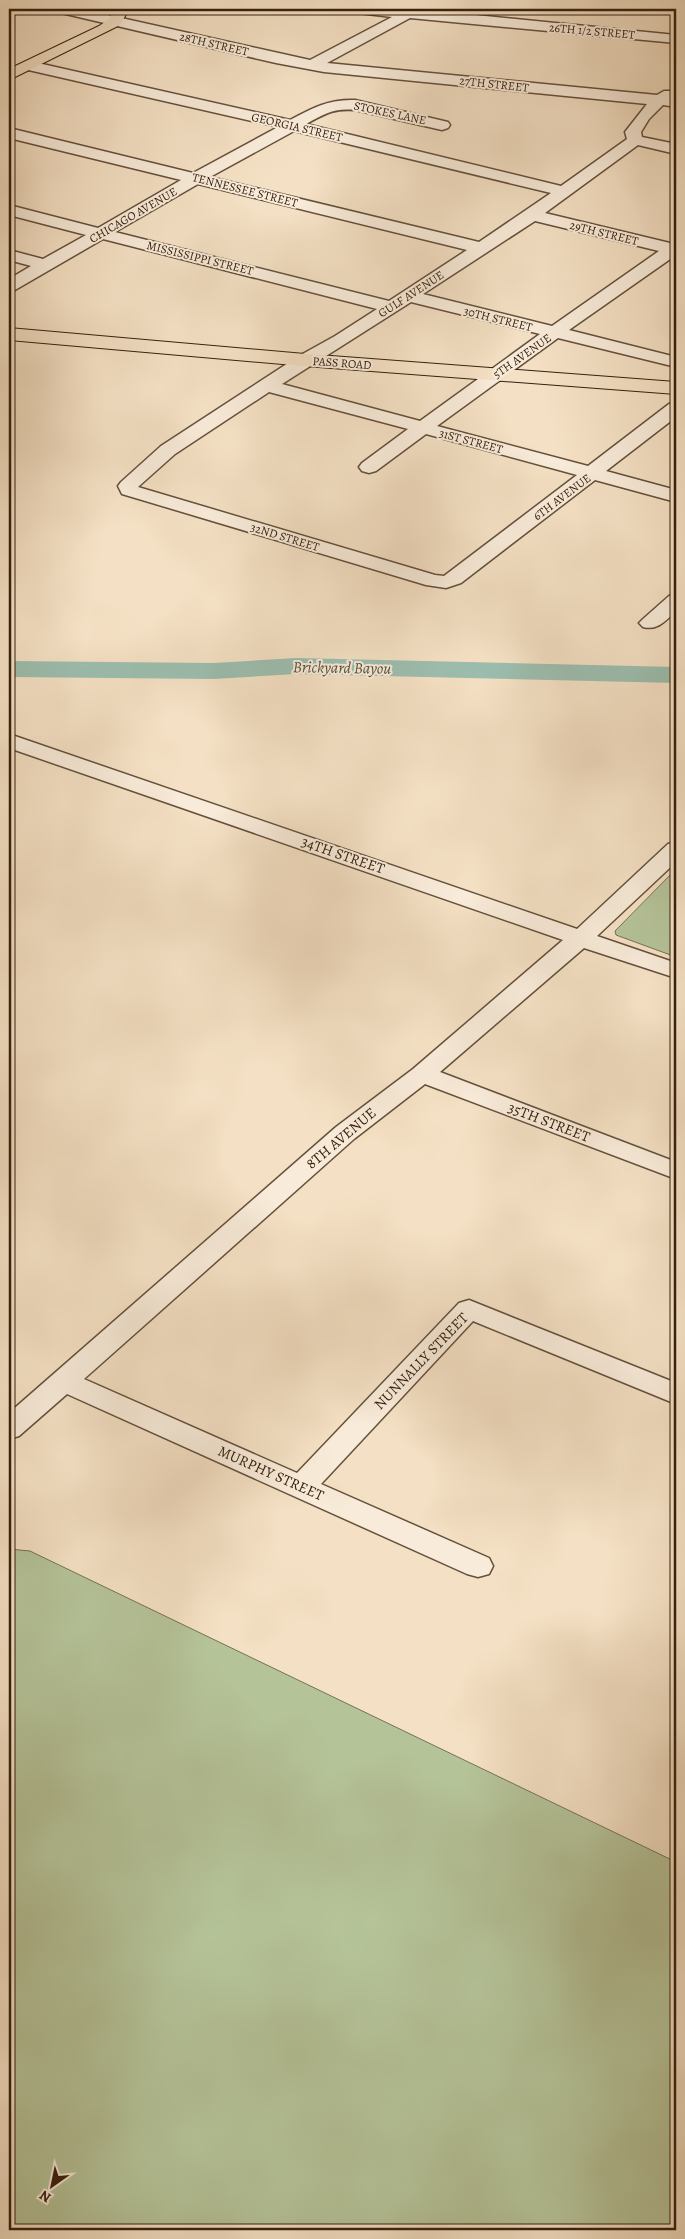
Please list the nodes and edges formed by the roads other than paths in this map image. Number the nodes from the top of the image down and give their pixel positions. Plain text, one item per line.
1 (62, 9) edge
2 (358, 9) edge
3 (413, 11) edge
4 (118, 17) edge
5 (676, 39) edge
6 (312, 65) junction
7 (28, 66) junction
8 (9, 75) edge
9 (676, 90) edge
10 (659, 100) junction
11 (676, 102) edge
12 (310, 116) joint
13 (290, 125) junction
14 (442, 125) dead end
15 (9, 134) edge
16 (634, 140) junction
17 (676, 149) edge
18 (196, 178) junction
19 (566, 192) junction
20 (9, 210) edge
21 (532, 216) junction
22 (102, 233) junction
23 (481, 248) junction
24 (675, 249) edge
25 (9, 255) edge
26 (45, 265) junction
27 (9, 286) edge
28 (408, 296) junction
29 (391, 307) junction
30 (555, 333) junction
31 (9, 334) edge
32 (305, 360) junction
33 (676, 362) edge
34 (496, 374) junction
35 (266, 385) junction
36 (676, 388) edge
37 (676, 408) edge
38 (424, 428) junction
39 (370, 467) dead end
40 (592, 474) junction
41 (128, 486) joint
42 (676, 496) edge
43 (446, 582) joint
44 (676, 600) edge
45 (650, 624) dead end
46 (9, 741) edge
47 (676, 849) edge
48 (582, 937) junction
49 (676, 971) edge
50 (422, 1074) junction
51 (676, 1171) edge
52 (64, 1381) junction
53 (676, 1394) edge
54 (9, 1429) edge
55 (302, 1487) junction
56 (478, 1566) dead end

1 - 4 street, 28TH STREET
2 - 3 street, 26TH 1/2 STREET
3 - 5 street, 26TH 1/2 STREET
3 - 6 street
4 - 6 street, 28TH STREET
4 - 7 main road
6 - 10 street, 27TH STREET
7 - 8 main road
7 - 13 street, GEORGIA STREET
9 - 10 street
10 - 11 street, 27TH STREET
10 - 16 street
12 - 13 street, CHICAGO AVENUE
12 - 14 street, STOKES LANE
13 - 18 street, CHICAGO AVENUE
13 - 19 street, GEORGIA STREET
15 - 18 street, TENNESSEE STREET
16 - 17 street
16 - 19 street, GULF AVENUE
18 - 22 street, CHICAGO AVENUE
18 - 23 street, TENNESSEE STREET
19 - 21 street, GULF AVENUE
20 - 22 street, MISSISSIPPI STREET
21 - 23 street, GULF AVENUE
21 - 24 street, 29TH STREET
22 - 26 street, CHICAGO AVENUE
22 - 29 street, MISSISSIPPI STREET
23 - 28 street, GULF AVENUE
24 - 30 street, 5TH AVENUE
25 - 26 street
26 - 27 street, CHICAGO AVENUE
28 - 29 street, GULF AVENUE
28 - 30 street, 30TH STREET
29 - 32 street, GULF AVENUE
30 - 33 street, 30TH STREET
30 - 34 street, 5TH AVENUE
31 - 32 main road, PASS ROAD
32 - 34 main road, PASS ROAD
32 - 35 street, GULF AVENUE
34 - 36 main road, PASS ROAD
34 - 38 street, 5TH AVENUE
35 - 38 street, 31ST STREET
35 - 41 street, GULF AVENUE
37 - 40 street, 6TH AVENUE
38 - 39 street, 5TH AVENUE
38 - 40 street, 31ST STREET
40 - 42 street, 31ST STREET
40 - 43 street, 6TH AVENUE
41 - 43 street, 32ND STREET
44 - 45 street
46 - 48 street, 34TH STREET
47 - 48 street, 8TH AVENUE
48 - 49 street, 34TH STREET
48 - 50 street, 8TH AVENUE
50 - 51 street, 35TH STREET
50 - 52 street, 8TH AVENUE
52 - 54 street, 8TH AVENUE
52 - 55 street, MURPHY STREET
53 - 55 street, NUNNALLY STREET
55 - 56 street, MURPHY STREET

